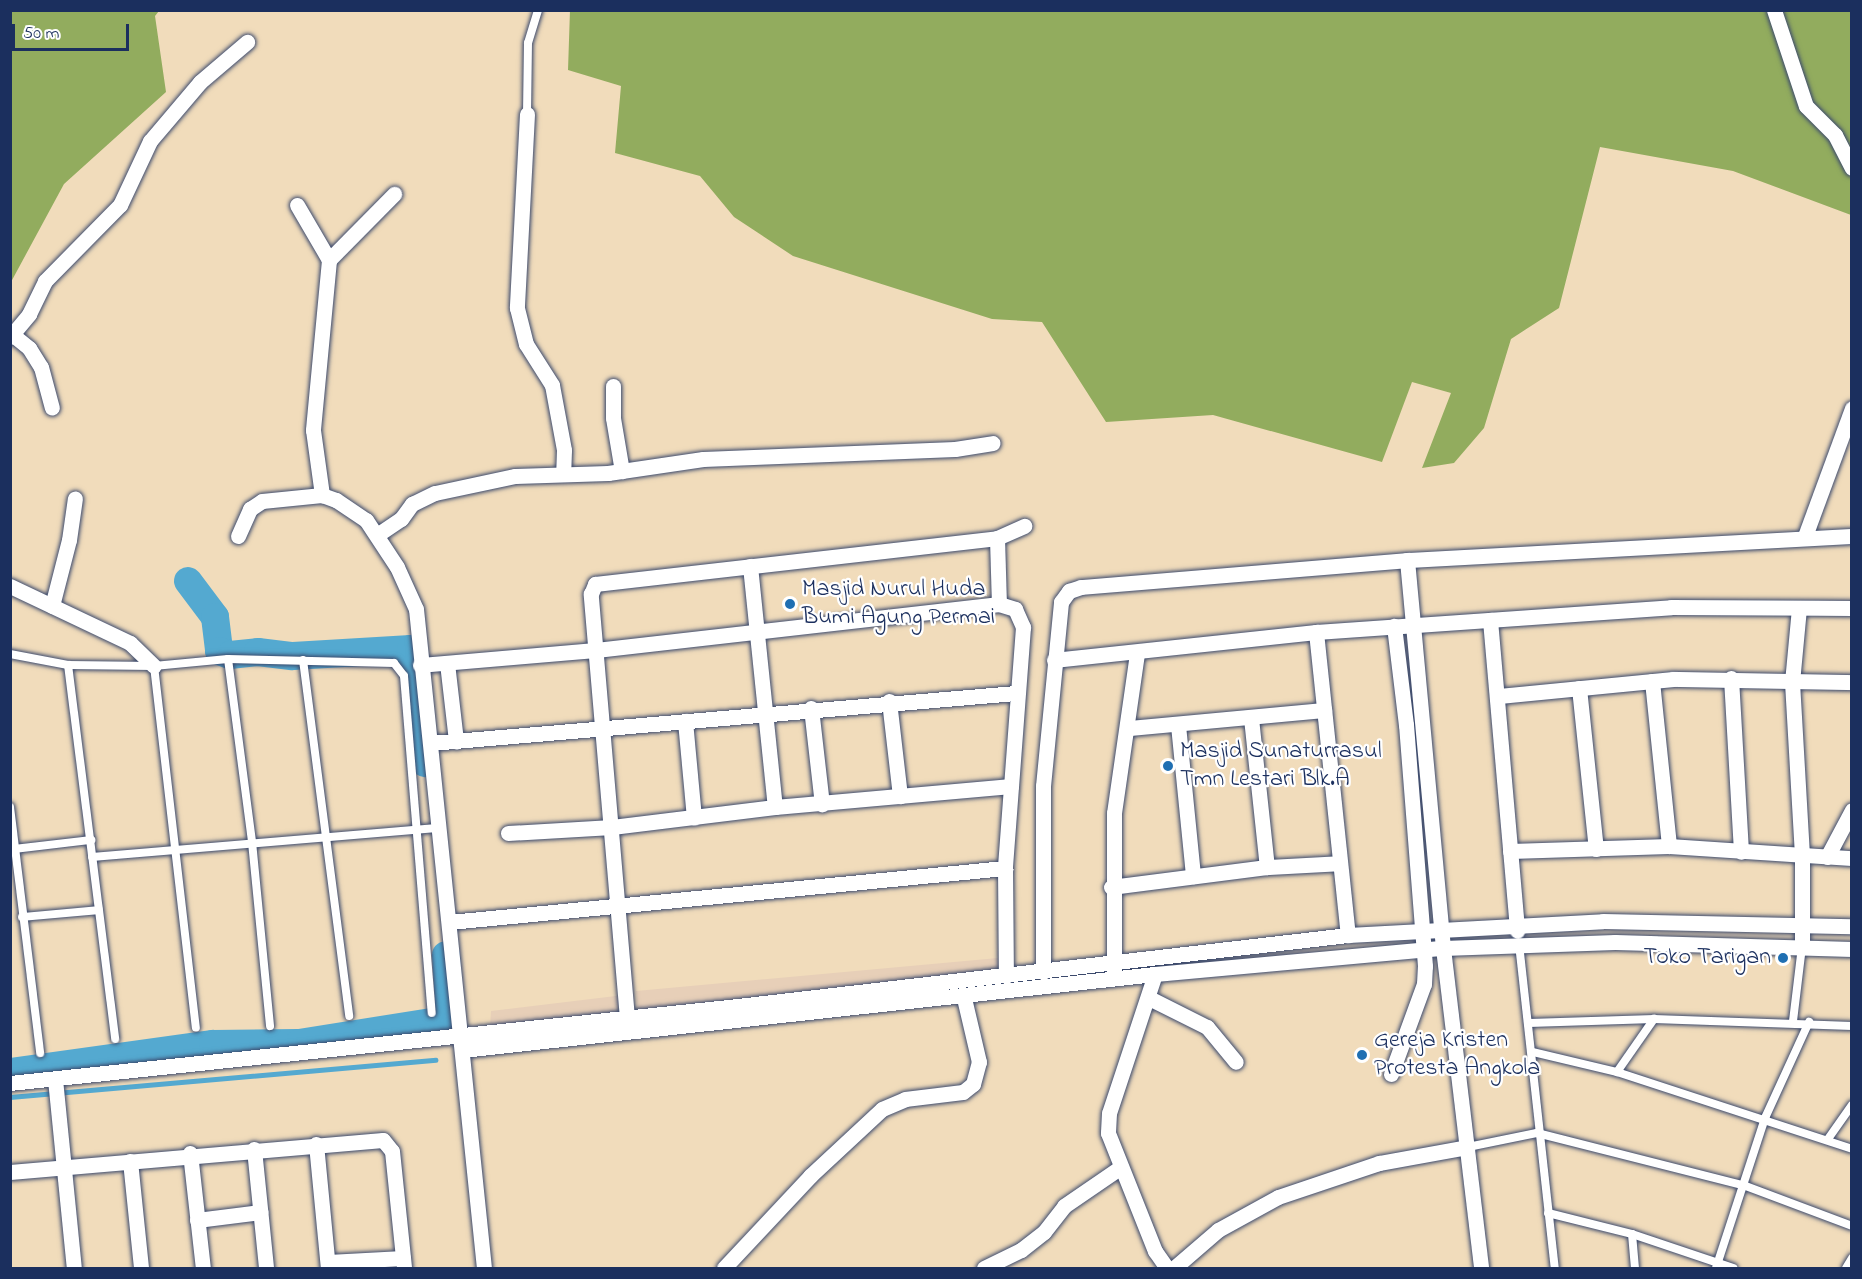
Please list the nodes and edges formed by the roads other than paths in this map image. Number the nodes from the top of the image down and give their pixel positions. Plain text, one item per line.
1 (538, 10) edge
2 (1774, 10) edge
3 (247, 42) dead end
4 (527, 114) joint
5 (1851, 168) edge
6 (394, 194) dead end
7 (297, 205) dead end
8 (330, 260) junction
9 (12, 336) edge
10 (613, 386) dead end
11 (52, 408) dead end
12 (1851, 408) edge
13 (993, 443) dead end
14 (622, 471) junction
15 (563, 474) junction
16 (322, 495) junction
17 (75, 498) dead end
18 (1024, 526) dead end
19 (377, 535) junction
20 (238, 536) dead end
21 (1805, 536) junction
22 (1851, 536) edge
23 (997, 538) junction
24 (1407, 560) junction
25 (750, 566) junction
26 (10, 586) edge
27 (999, 604) junction
28 (52, 606) junction
29 (1799, 608) junction
30 (1851, 608) edge
31 (1490, 620) junction
32 (1414, 625) junction
33 (1394, 626) junction
34 (758, 630) junction
35 (1316, 632) junction
36 (596, 650) junction
37 (10, 654) edge
38 (1137, 654) junction
39 (228, 659) junction
40 (303, 660) junction
41 (1054, 660) junction
42 (447, 663) junction
43 (68, 665) junction
44 (420, 665) junction
45 (154, 666) junction
46 (1731, 678) junction
47 (1652, 681) junction
48 (1792, 682) junction
49 (1851, 682) edge
50 (1579, 688) junction
51 (1016, 693) junction
52 (1499, 696) junction
53 (889, 701) junction
54 (811, 708) junction
55 (1324, 710) junction
56 (765, 713) junction
57 (1251, 718) junction
58 (685, 721) junction
59 (1179, 725) junction
60 (605, 728) junction
61 (1129, 728) junction
62 (456, 741) junction
63 (431, 743) junction
64 (1011, 786) junction
65 (900, 796) junction
66 (822, 804) junction
67 (10, 807) edge
68 (775, 807) junction
69 (1851, 810) edge
70 (694, 818) junction
71 (612, 827) junction
72 (435, 828) junction
73 (416, 829) junction
74 (508, 833) dead end
75 (327, 837) junction
76 (91, 840) junction
77 (252, 842) junction
78 (1669, 846) junction
79 (14, 849) junction
80 (1596, 849) junction
81 (178, 850) junction
82 (1510, 851) junction
83 (1741, 852) junction
84 (92, 856) junction
85 (1802, 856) junction
86 (1827, 857) junction
87 (1851, 858) edge
88 (1340, 863) junction
89 (1268, 867) junction
90 (1005, 868) junction
91 (1193, 876) junction
92 (1111, 887) junction
93 (15, 890) edge
94 (621, 909) junction
95 (99, 910) junction
96 (22, 918) junction
97 (450, 922) junction
98 (1517, 923) junction
99 (1802, 923) junction
100 (1851, 926) edge
101 (1441, 930) junction
102 (1422, 933) junction
103 (1348, 935) junction
104 (1519, 944) junction
105 (1802, 947) junction
106 (1443, 948) junction
107 (1851, 949) edge
108 (1424, 951) junction
109 (1114, 963) junction
110 (1043, 972) junction
111 (1155, 974) junction
112 (1006, 976) junction
113 (1114, 981) junction
114 (964, 998) junction
115 (1149, 998) junction
116 (432, 1013) dead end
117 (349, 1016) dead end
118 (627, 1018) junction
119 (1653, 1019) junction
120 (1793, 1021) junction
121 (1809, 1022) junction
122 (1529, 1023) junction
123 (270, 1026) dead end
124 (1851, 1026) edge
125 (196, 1029) dead end
126 (460, 1033) junction
127 (115, 1039) dead end
128 (462, 1050) junction
129 (1533, 1052) junction
130 (40, 1053) dead end
131 (1236, 1062) dead end
132 (1617, 1072) junction
133 (1391, 1074) dead end
134 (10, 1083) edge
135 (56, 1089) junction
136 (1851, 1105) edge
137 (1765, 1118) junction
138 (1537, 1133) junction
139 (1828, 1139) junction
140 (316, 1144) junction
141 (1468, 1146) junction
142 (254, 1149) junction
143 (1851, 1149) edge
144 (190, 1154) junction
145 (130, 1161) junction
146 (1121, 1167) junction
147 (65, 1168) junction
148 (10, 1172) edge
149 (1743, 1185) junction
150 (260, 1212) junction
151 (1548, 1213) junction
152 (197, 1220) junction
153 (1851, 1226) edge
154 (1632, 1234) junction
155 (1851, 1258) edge
156 (403, 1263) edge
157 (328, 1265) edge
158 (1717, 1266) edge
159 (74, 1269) edge
160 (141, 1269) edge
161 (203, 1269) edge
162 (266, 1269) edge
163 (484, 1269) edge
164 (724, 1269) edge
165 (984, 1269) edge
166 (1167, 1269) edge
167 (1174, 1269) edge
168 (1480, 1269) edge
169 (1555, 1269) edge
170 (1635, 1269) edge
171 (1733, 1269) edge
172 (1846, 1269) edge

1 - 4 lane
2 - 5 street
3 - 9 street
4 - 15 street
6 - 8 street
7 - 8 street
8 - 16 street
9 - 11 street
10 - 14 street
12 - 21 street
13 - 14 street
14 - 15 street
15 - 19 street
16 - 19 street
16 - 20 street
17 - 28 street
18 - 23 street
19 - 44 street
21 - 22 street
21 - 24 street
23 - 25 street
23 - 27 street
24 - 32 street
24 - 41 street
25 - 34 street
25 - 36 street
26 - 28 street
27 - 34 street
27 - 51 street
28 - 45 street
29 - 30 street
29 - 31 street
29 - 48 street
31 - 32 street
31 - 52 street
32 - 33 street
32 - 101 street
33 - 35 street
33 - 102 street
34 - 36 street
34 - 56 street
35 - 38 street
35 - 55 street
36 - 42 street
36 - 60 street
37 - 43 lane
38 - 41 street
38 - 61 street
39 - 40 lane
39 - 45 lane
39 - 77 lane
40 - 73 lane
40 - 75 lane
41 - 110 street
42 - 44 street
42 - 62 street
43 - 45 lane
43 - 76 lane
44 - 63 street
45 - 81 lane
46 - 47 street
46 - 48 street
46 - 83 street
47 - 50 street
47 - 78 street
48 - 49 street
48 - 85 street
50 - 52 street
50 - 80 street
51 - 53 street
51 - 64 street
52 - 82 street
53 - 54 street
53 - 65 street
54 - 56 street
54 - 66 street
55 - 57 street
55 - 88 street
56 - 58 street
56 - 68 street
57 - 59 street
57 - 89 street
58 - 60 street
58 - 70 street
59 - 61 street
59 - 91 street
60 - 62 street
60 - 71 street
61 - 92 street
62 - 63 street
63 - 72 street
64 - 65 street
64 - 90 street
65 - 66 street
66 - 68 street
67 - 79 lane
68 - 70 street
69 - 86 street
70 - 71 street
71 - 74 street
71 - 94 street
72 - 73 lane
72 - 97 street
73 - 75 lane
73 - 116 lane
75 - 77 lane
75 - 117 lane
76 - 79 lane
76 - 84 lane
77 - 81 lane
77 - 123 lane
78 - 80 street
78 - 83 street
79 - 93 lane
80 - 82 street
81 - 84 lane
81 - 125 lane
82 - 98 street
83 - 85 street
84 - 95 lane
85 - 86 street
85 - 99 street
86 - 87 street
88 - 89 street
88 - 103 street
89 - 91 street
90 - 94 street
90 - 112 street
91 - 92 street
92 - 109 street
93 - 96 lane
94 - 97 street
94 - 118 street
95 - 96 lane
95 - 127 lane
96 - 130 lane
97 - 126 street
98 - 99 street
98 - 101 street
98 - 104 street
99 - 100 street
99 - 105 street
101 - 102 street
101 - 106 street
102 - 103 street
102 - 108 street
103 - 109 street
104 - 105 street
104 - 106 street
104 - 122 lane
105 - 107 street
105 - 120 lane
106 - 108 street
106 - 141 street
108 - 111 street
108 - 133 street
109 - 110 street
109 - 113 street
110 - 112 street
111 - 113 street
111 - 115 street
112 - 118 street
113 - 114 street
114 - 128 street
114 - 164 street
115 - 131 street
115 - 146 street
118 - 126 street
119 - 120 lane
119 - 122 lane
119 - 132 lane
120 - 121 lane
121 - 124 lane
121 - 137 lane
122 - 129 lane
126 - 128 street
126 - 135 street
128 - 163 street
129 - 132 lane
129 - 138 lane
132 - 137 lane
134 - 135 street
135 - 147 street
136 - 139 lane
137 - 139 lane
137 - 149 lane
138 - 141 lane
138 - 149 lane
138 - 151 lane
139 - 143 lane
140 - 142 street
140 - 156 street
140 - 157 street
141 - 167 street
141 - 168 street
142 - 144 street
142 - 150 street
144 - 145 street
144 - 152 street
145 - 147 street
145 - 160 street
146 - 165 street
146 - 166 street
147 - 148 street
147 - 159 street
149 - 153 lane
149 - 158 lane
150 - 152 street
150 - 162 street
151 - 154 lane
151 - 169 lane
152 - 161 street
154 - 158 lane
154 - 170 lane
155 - 172 lane
156 - 157 street
158 - 171 lane

